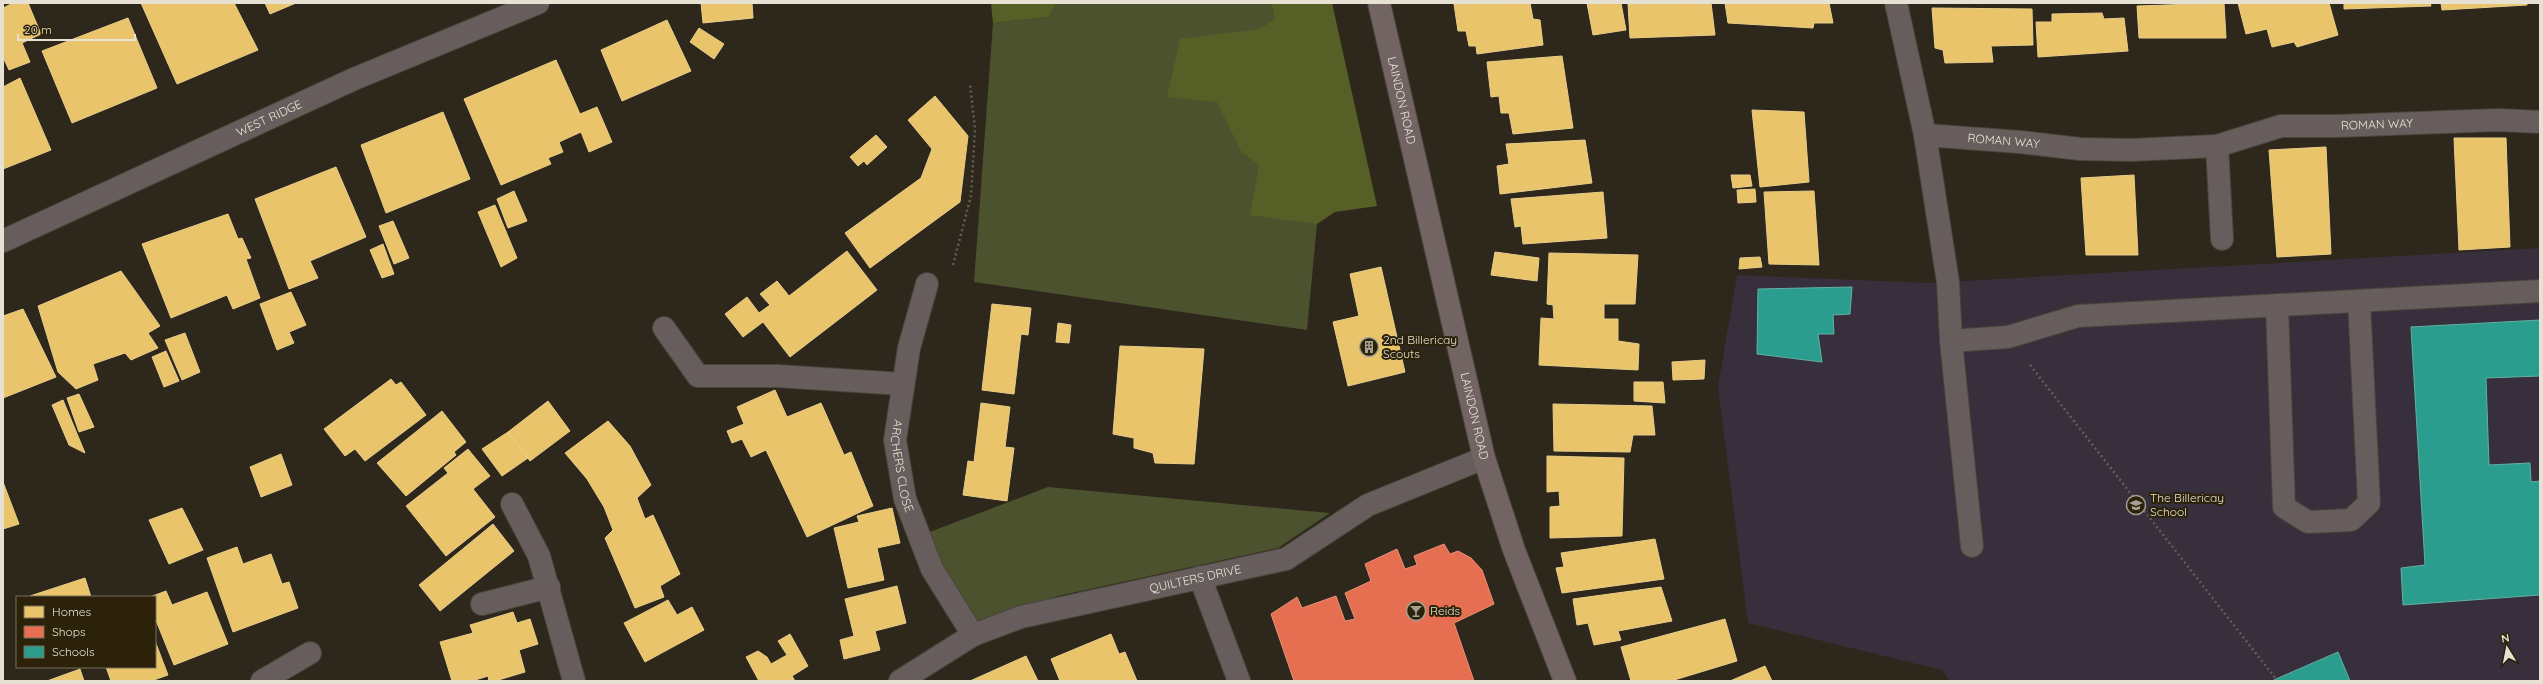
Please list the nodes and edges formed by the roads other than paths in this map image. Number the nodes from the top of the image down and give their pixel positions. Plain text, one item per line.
1 (538, 3) edge
2 (1378, 3) edge
3 (1896, 3) edge
4 (2540, 122) edge
5 (1925, 135) junction
6 (2217, 146) junction
7 (2222, 239) dead end
8 (3, 241) edge
9 (927, 284) road end
10 (2540, 291) edge
11 (2359, 301) junction
12 (2278, 306) junction
13 (664, 328) dead end
14 (1951, 342) junction
15 (903, 384) junction
16 (1484, 458) junction
17 (512, 504) dead end
18 (1972, 546) dead end
19 (1200, 577) junction
20 (549, 587) junction
21 (482, 604) dead end
22 (972, 635) junction
23 (310, 653) dead end
24 (262, 681) edge
25 (574, 681) edge
26 (900, 681) edge
27 (1239, 681) edge
28 (1565, 681) edge

1 - 8 street, WEST RIDGE
2 - 16 main road, LAINDON ROAD
3 - 5 street
4 - 6 street, ROMAN WAY
5 - 6 street, ROMAN WAY
5 - 14 street
6 - 7 street
9 - 15 street, ARCHERS CLOSE
10 - 11 street
11 - 12 street
11 - 12 street
12 - 14 street
13 - 15 street
14 - 18 street
15 - 22 street, ARCHERS CLOSE
16 - 19 street, QUILTERS DRIVE
16 - 28 main road, LAINDON ROAD
17 - 20 street
19 - 22 street, QUILTERS DRIVE
19 - 27 street
20 - 21 street
20 - 25 street
22 - 26 street, QUILTERS DRIVE
23 - 24 street

